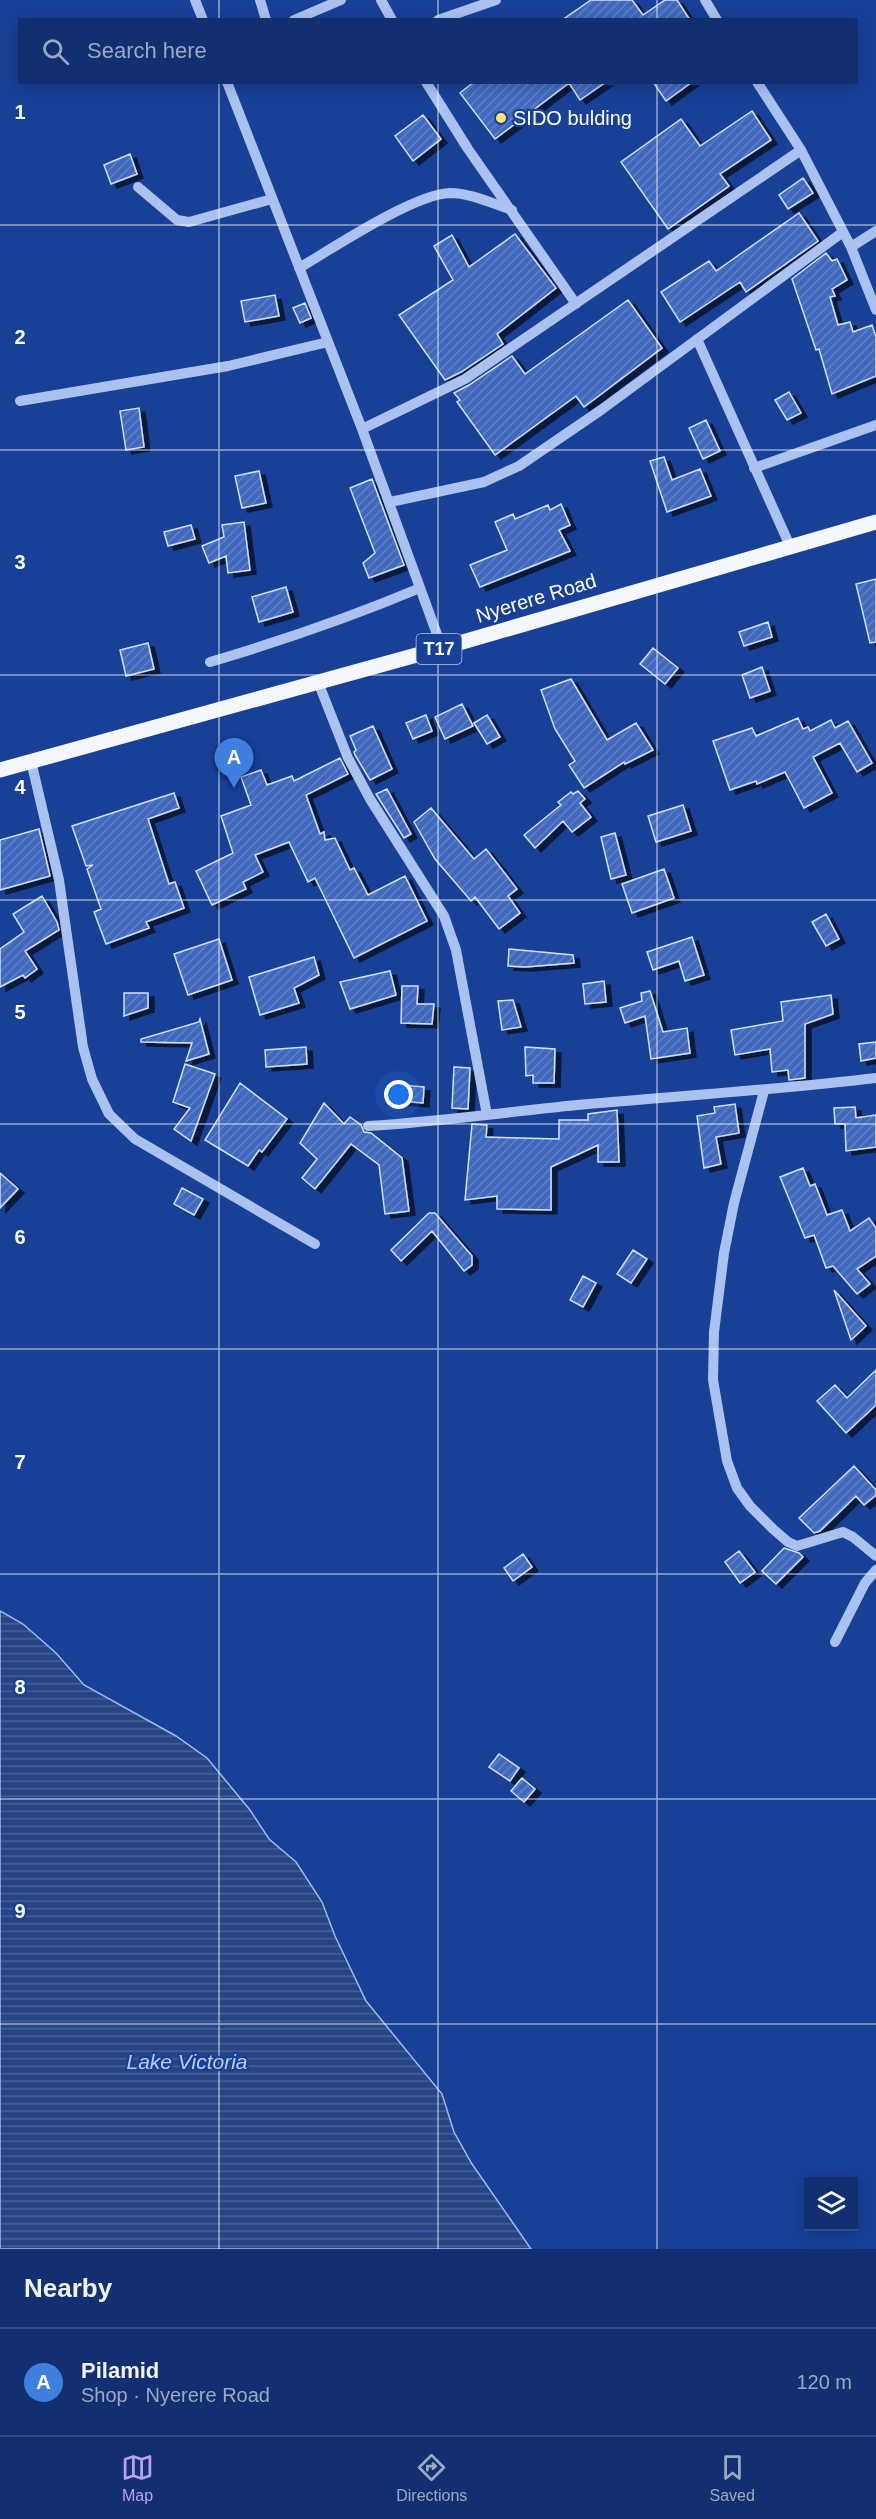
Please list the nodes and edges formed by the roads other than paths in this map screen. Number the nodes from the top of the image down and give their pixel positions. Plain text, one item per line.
1 (195, 0) edge
2 (260, 0) edge
3 (341, 0) edge
4 (381, 0) edge
5 (496, 0) edge
6 (705, 0) edge
7 (202, 18) edge
8 (265, 18) edge
9 (299, 18) edge
10 (391, 18) edge
11 (444, 18) edge
12 (716, 18) edge
13 (228, 84) edge
14 (427, 84) edge
15 (758, 84) edge
16 (801, 150) junction
17 (138, 187) dead end
18 (272, 199) junction
19 (512, 210) junction
20 (876, 231) edge
21 (843, 232) junction
22 (851, 247) junction
23 (299, 268) junction
24 (576, 304) junction
25 (876, 310) edge
26 (697, 339) junction
27 (328, 342) junction
28 (20, 401) dead end
29 (876, 425) edge
30 (362, 429) junction
31 (754, 468) junction
32 (390, 502) junction
33 (876, 522) edge
34 (790, 546) junction
35 (420, 588) junction
36 (442, 648) junction
37 (210, 662) dead end
38 (318, 682) junction
39 (31, 762) junction
40 (0, 770) edge
41 (876, 1078) edge
42 (764, 1091) junction
43 (487, 1115) junction
44 (368, 1126) dead end
45 (315, 1244) dead end
46 (876, 1556) edge
47 (876, 1570) edge
48 (835, 1642) dead end

1 - 7 street
2 - 8 street
3 - 9 street
4 - 10 street
5 - 11 street
6 - 12 street
13 - 18 street
14 - 19 street
15 - 16 street
16 - 21 street
16 - 24 street
17 - 18 street
18 - 23 street
19 - 23 street
19 - 24 street
20 - 22 street
21 - 22 street
21 - 26 street
22 - 25 street
23 - 27 street
24 - 30 street
26 - 31 street
26 - 32 street
27 - 28 street
27 - 30 street
29 - 31 street
30 - 32 street
31 - 34 street
32 - 35 street
33 - 34 main road, Nyerere Road / T17
34 - 36 main road, Nyerere Road / T17
35 - 36 street
35 - 37 street
36 - 38 main road, Nyerere Road / T17
38 - 39 main road, Nyerere Road / T17
38 - 43 street
39 - 40 main road, Nyerere Road / T17
39 - 45 street
41 - 42 street
42 - 43 street
42 - 46 street
43 - 44 street
47 - 48 street

